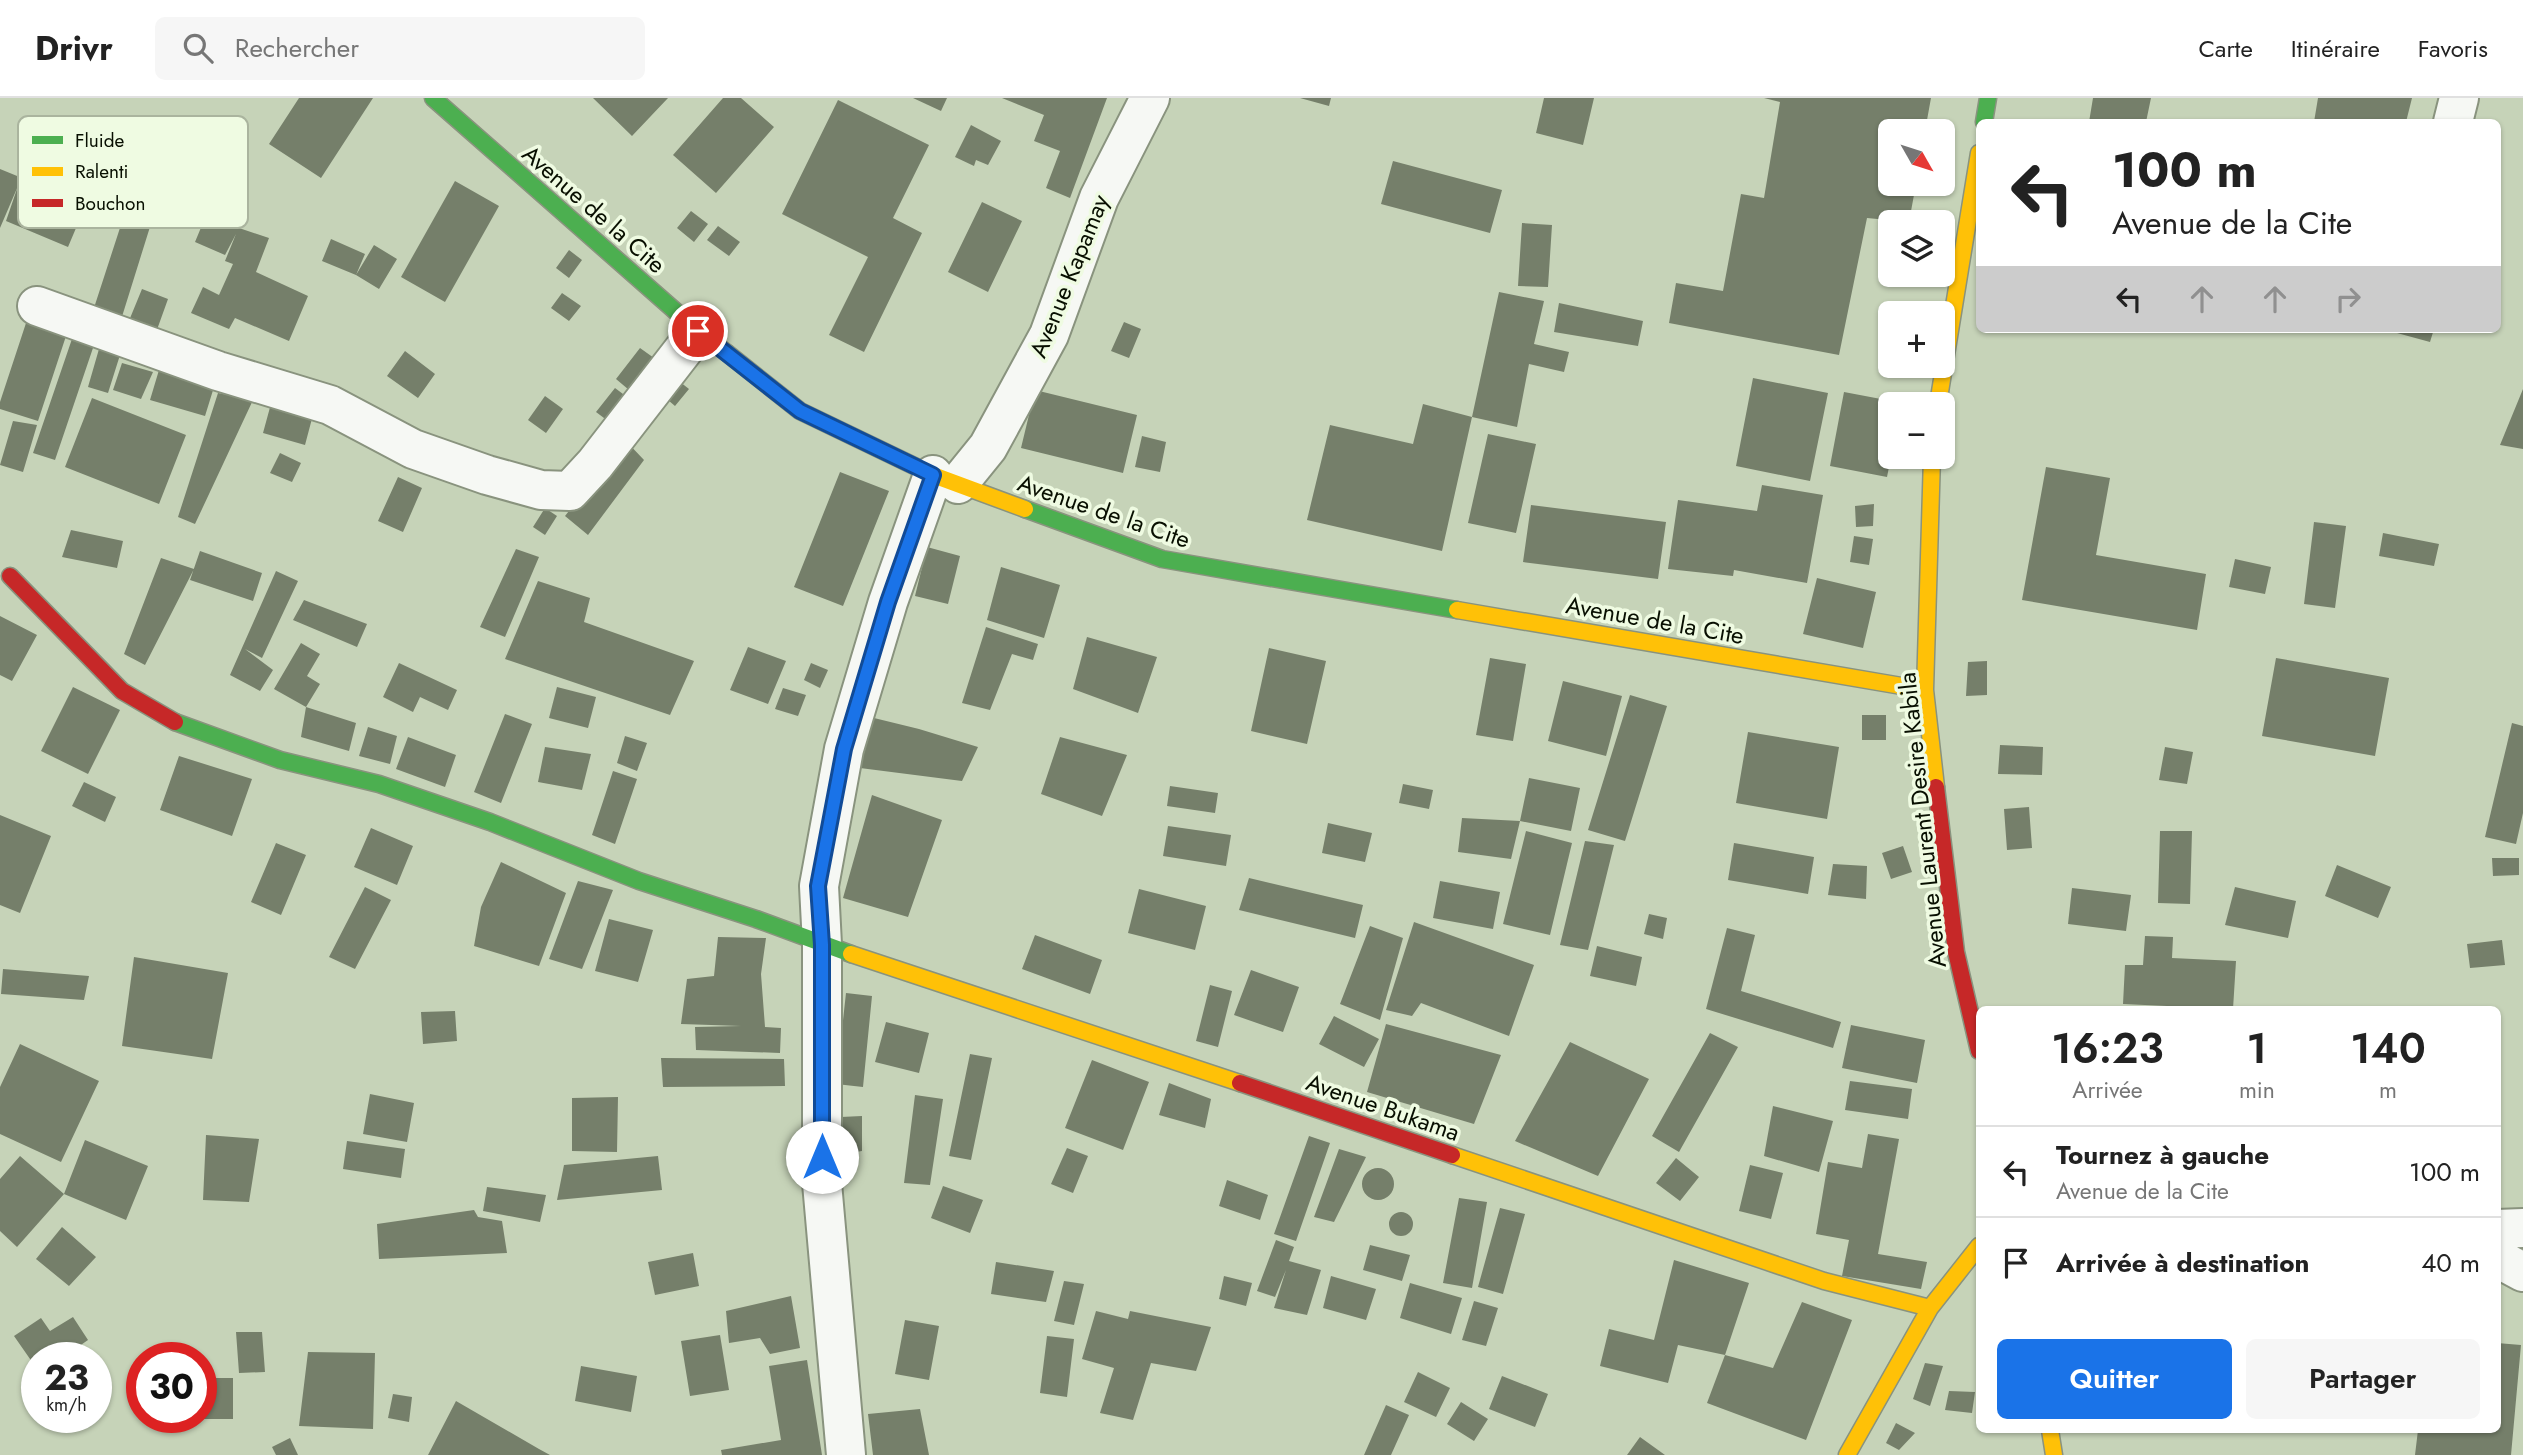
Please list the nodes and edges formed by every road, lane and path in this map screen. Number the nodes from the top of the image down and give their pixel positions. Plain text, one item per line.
1 (433, 98) edge
2 (1150, 98) edge
3 (1988, 98) edge
4 (2459, 98) edge
5 (1984, 119) edge
6 (2454, 119) edge
7 (1976, 171) edge
8 (37, 306) dead end
9 (698, 331) junction
10 (1940, 392) edge
11 (1932, 469) edge
12 (946, 480) junction
13 (10, 576) dead end
14 (1925, 690) junction
15 (822, 945) junction
16 (1976, 1038) edge
17 (2523, 1228) edge
18 (2501, 1229) edge
19 (1976, 1250) edge
20 (2501, 1260) edge
21 (2523, 1272) edge
22 (1930, 1308) junction
23 (2050, 1433) edge
24 (846, 1455) edge
25 (1847, 1455) edge
26 (2054, 1455) edge

1 - 9 street, Avenue de la Cite
2 - 12 street, Avenue Kapamay
3 - 5 street
4 - 6 street
7 - 10 street
8 - 9 street
9 - 12 street, Avenue de la Cite
11 - 14 street, Avenue Laurent Desire Kabila
12 - 14 street, Avenue de la Cite
12 - 15 street, Avenue Kapamay
13 - 15 street, Avenue Bukama
14 - 16 street, Avenue Laurent Desire Kabila
15 - 22 street, Avenue Bukama
15 - 24 street, Avenue Kapamay
17 - 18 street
19 - 22 street
20 - 21 street
22 - 25 street
23 - 26 street

